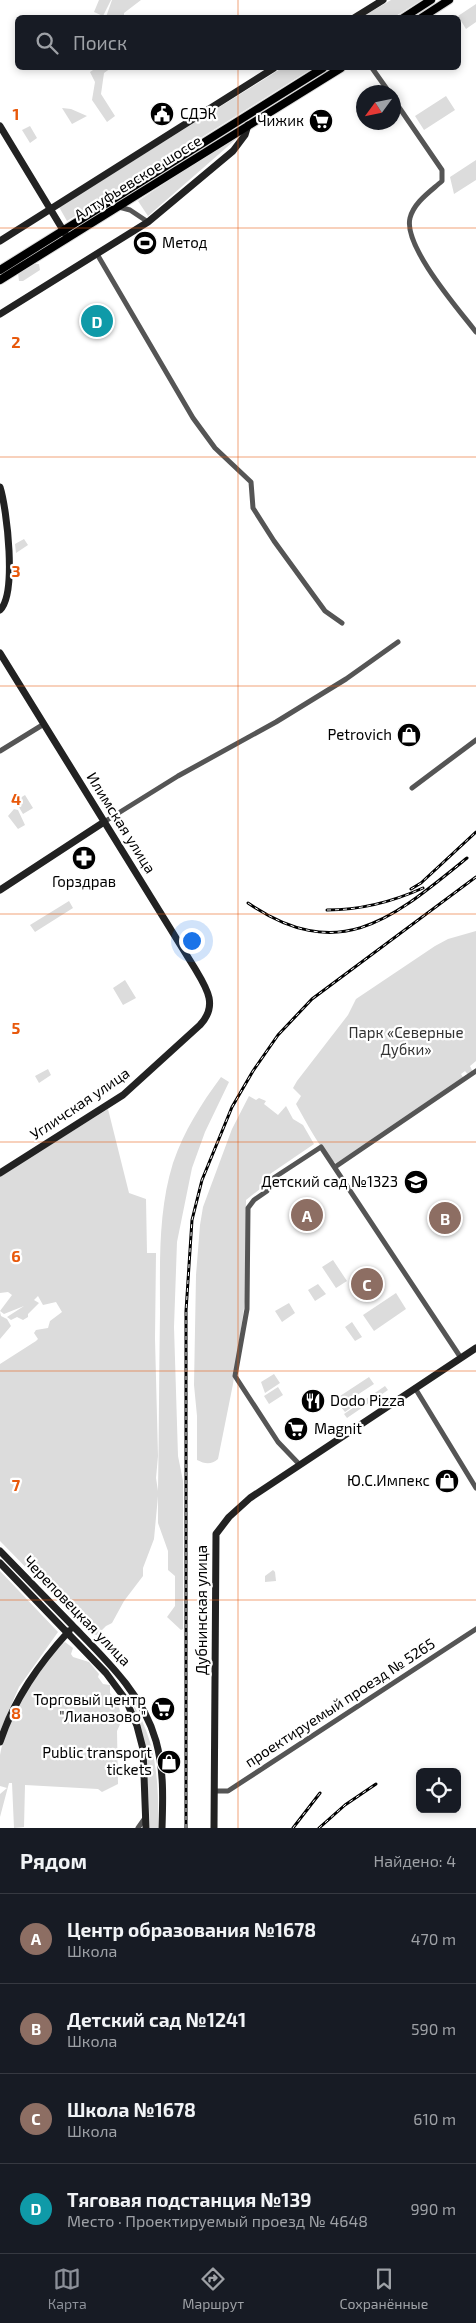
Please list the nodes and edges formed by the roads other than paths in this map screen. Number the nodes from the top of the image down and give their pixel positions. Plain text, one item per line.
1 (383, 0) edge
2 (431, 0) edge
3 (449, 0) edge
4 (359, 15) edge
5 (408, 15) edge
6 (426, 15) edge
7 (271, 70) edge
8 (320, 70) edge
9 (338, 70) edge
10 (373, 70) edge
11 (384, 85) edge
12 (401, 110) edge
13 (248, 125) junction
14 (0, 126) edge
15 (116, 207) junction
16 (51, 208) junction
17 (148, 222) junction
18 (63, 230) junction
19 (68, 238) junction
20 (0, 241) edge
21 (96, 254) junction
22 (0, 270) edge
23 (0, 280) edge
24 (0, 314) edge
25 (476, 332) edge
26 (0, 487) edge
27 (0, 610) edge
28 (342, 623) dead end
29 (398, 642) dead end
30 (0, 654) edge
31 (44, 724) junction
32 (476, 740) edge
33 (0, 751) edge
34 (412, 788) dead end
35 (104, 822) junction
36 (0, 890) edge
37 (210, 1009) joint
38 (476, 1071) edge
39 (335, 1167) junction
40 (0, 1173) edge
41 (476, 1348) edge
42 (460, 1358) junction
43 (415, 1388) junction
44 (300, 1464) junction
45 (476, 1488) edge
46 (0, 1551) edge
47 (0, 1563) edge
48 (74, 1627) junction
49 (476, 1629) edge
50 (67, 1633) junction
51 (0, 1742) edge
52 (215, 1791) junction
53 (145, 1818) junction
54 (138, 1828) edge
55 (146, 1828) edge
56 (162, 1828) edge
57 (214, 1828) edge

1 - 4 street
2 - 5 main road
3 - 6 main road
7 - 16 street
8 - 18 main road, Алтуфьевское шоссе
9 - 13 main road, Алтуфьевское шоссе
10 - 11 street
12 - 25 street
13 - 15 main road, Алтуфьевское шоссе
13 - 17 street
14 - 16 street
15 - 17 street
15 - 19 main road, Алтуфьевское шоссе
16 - 18 street
16 - 20 street
17 - 21 street
18 - 19 street
18 - 22 main road, Алтуфьевское шоссе
19 - 23 main road, Алтуфьевское шоссе
21 - 24 street
21 - 28 street
26 - 27 street
29 - 35 street
30 - 31 street, Илимская улица
31 - 33 street
31 - 35 street, Илимская улица
32 - 34 street
35 - 36 street
35 - 37 street, Илимская улица
37 - 40 street, Угличская улица
38 - 39 street
39 - 42 street
39 - 44 street
41 - 42 street, Дубнинская улица
42 - 43 street, Дубнинская улица
43 - 44 street, Дубнинская улица
43 - 45 street
44 - 52 street, Дубнинская улица
46 - 48 street, Череповецкая улица
47 - 50 street, Череповецкая улица
48 - 50 street
48 - 56 street, Череповецкая улица
49 - 52 street, проектируемый проезд № 5265
50 - 51 street
50 - 53 street, Череповецкая улица
52 - 57 street, Дубнинская улица
53 - 54 street
53 - 55 street, Череповецкая улица

